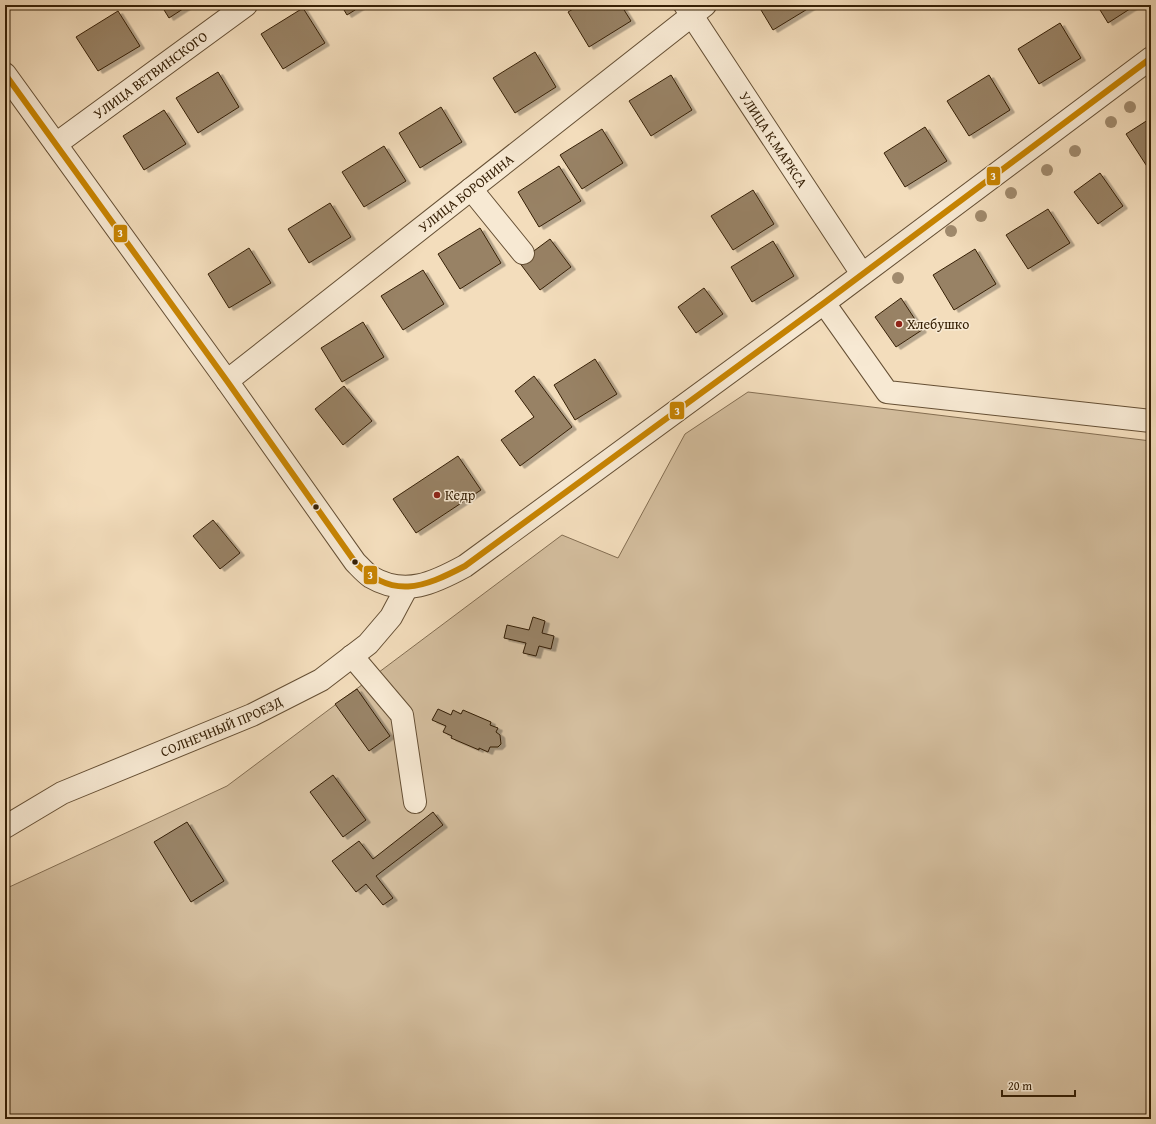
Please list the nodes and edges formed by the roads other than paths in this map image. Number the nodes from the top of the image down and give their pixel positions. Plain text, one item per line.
1 (246, 5) edge
2 (694, 8) edge
3 (1151, 58) edge
4 (5, 74) edge
5 (56, 144) junction
6 (471, 189) junction
7 (523, 253) dead end
8 (862, 274) junction
9 (824, 303) junction
10 (227, 381) junction
11 (1151, 421) edge
12 (407, 587) junction
13 (352, 656) junction
14 (415, 802) dead end
15 (5, 828) edge

1 - 5 street, УЛИЦА ВЕТВИНСКОГО
2 - 6 street, УЛИЦА БОРОНИНА
2 - 8 street, УЛИЦА К.МАРКСА
3 - 8 street
4 - 5 street
5 - 10 street
6 - 7 street
6 - 10 street, УЛИЦА БОРОНИНА
8 - 9 street
9 - 11 street
9 - 12 street
10 - 12 street
12 - 13 street, СОЛНЕЧНЫЙ ПРОЕЗД
13 - 14 street
13 - 15 street, СОЛНЕЧНЫЙ ПРОЕЗД

